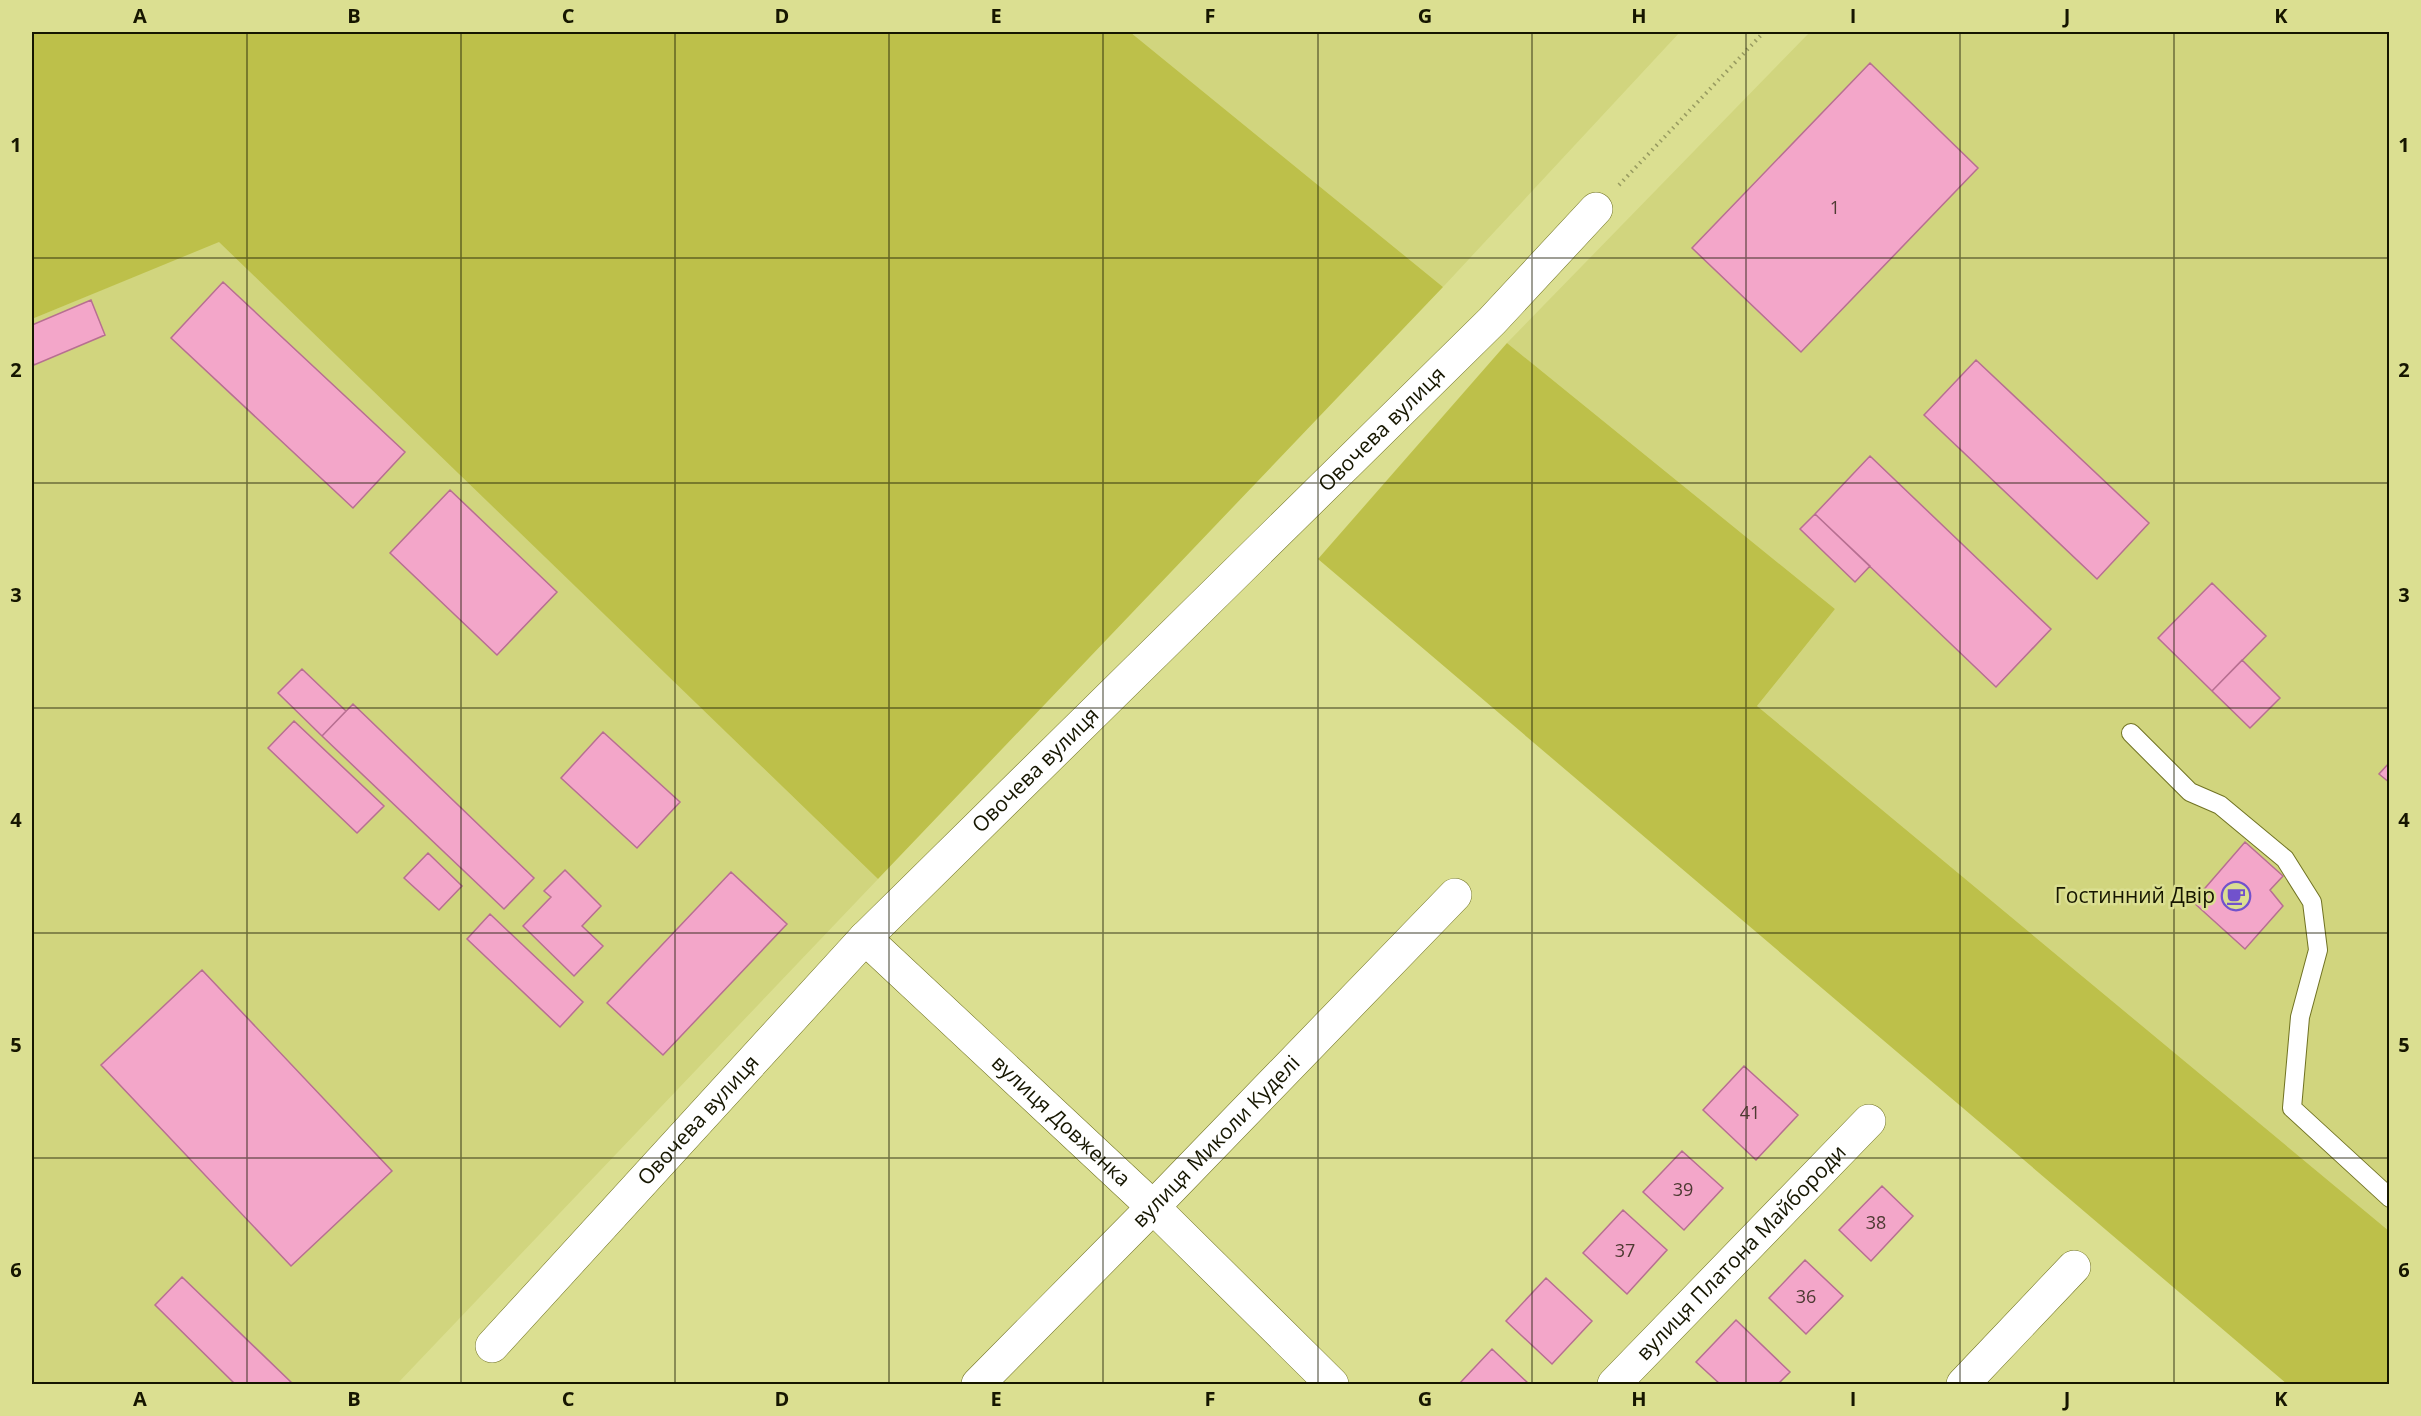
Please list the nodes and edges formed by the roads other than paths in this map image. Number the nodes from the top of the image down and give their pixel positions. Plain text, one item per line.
1 (1596, 209) road end
2 (2131, 733) dead end
3 (1455, 895) dead end
4 (865, 938) junction
5 (1869, 1121) dead end
6 (2390, 1198) edge
7 (1153, 1207) junction
8 (2074, 1267) dead end
9 (492, 1346) dead end
10 (978, 1384) edge
11 (1332, 1384) edge
12 (1614, 1384) edge
13 (1963, 1384) edge

1 - 4 street, Овочева вулиця
2 - 6 lane
3 - 7 street, вулиця Миколи Куделі
4 - 7 street, вулиця Довженка
4 - 9 street, Овочева вулиця
5 - 12 street, вулиця Платона Майбороди
7 - 10 street, вулиця Миколи Куделі
7 - 11 street, вулиця Довженка
8 - 13 street

